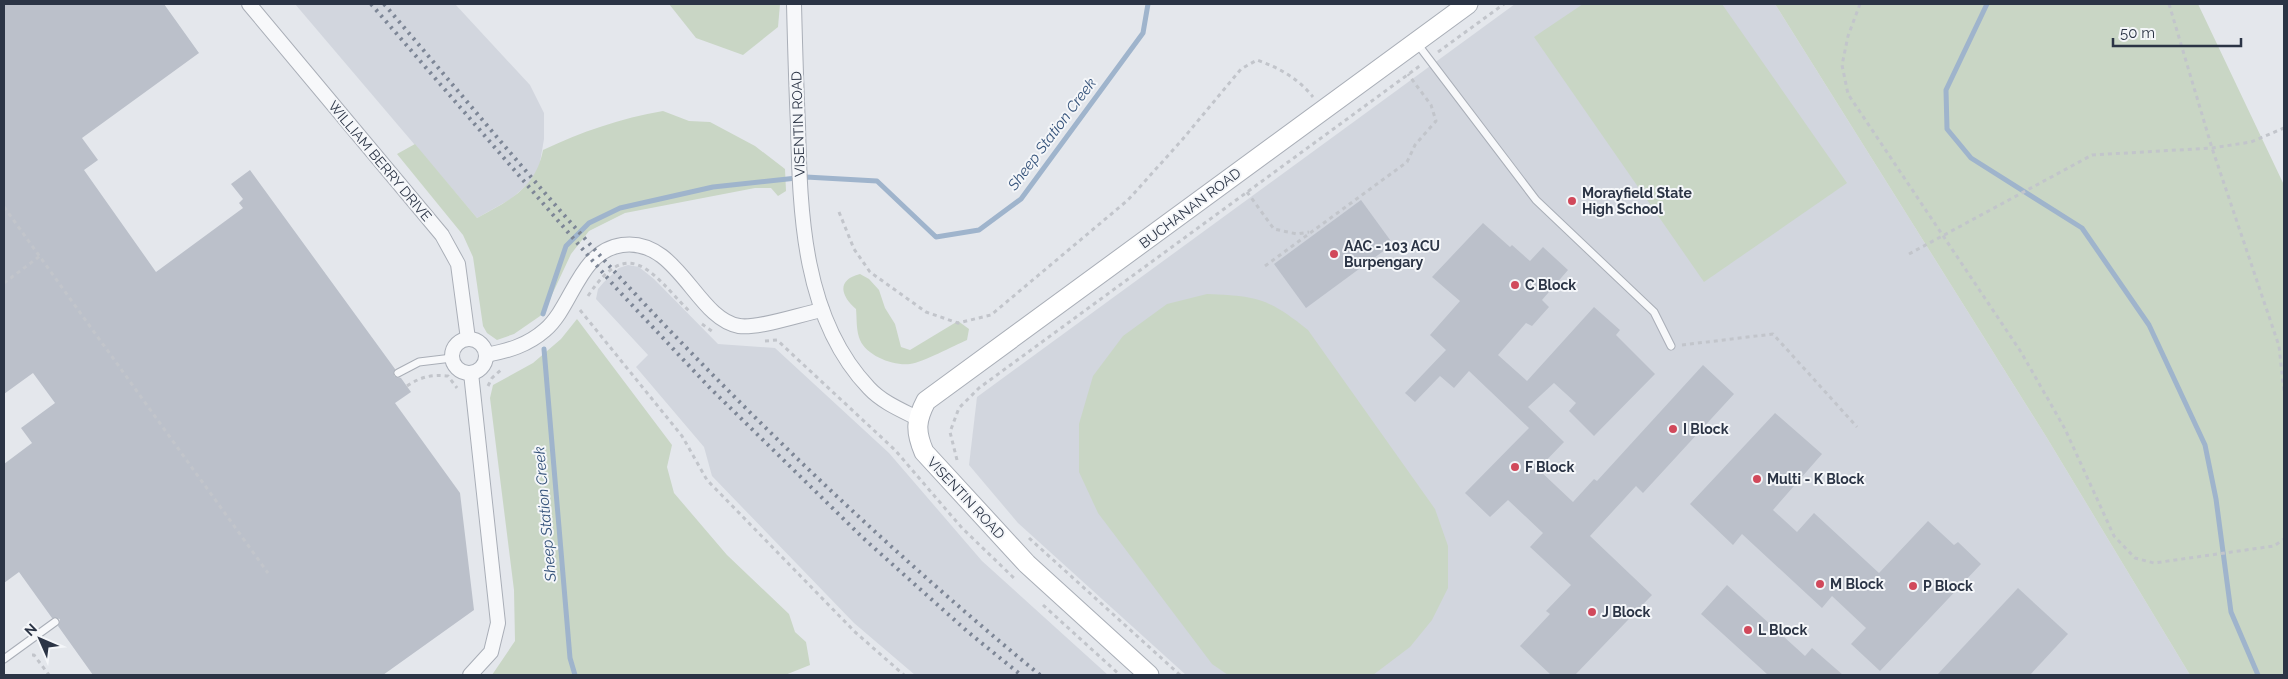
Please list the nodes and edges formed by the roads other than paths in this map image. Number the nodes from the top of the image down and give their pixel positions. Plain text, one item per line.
1 (249, 4) edge
2 (794, 4) edge
3 (1468, 4) edge
4 (1416, 42) junction
5 (822, 310) junction
6 (468, 339) junction
7 (1671, 346) road end
8 (486, 355) junction
9 (452, 358) junction
10 (398, 373) dead end
11 (471, 373) junction
12 (917, 418) junction
13 (55, 622) dead end
14 (4, 659) edge
15 (470, 675) edge
16 (1150, 675) edge

1 - 6 street, WILLIAM BERRY DRIVE
2 - 5 street, VISENTIN ROAD
3 - 4 main road, BUCHANAN ROAD
4 - 7 lane
4 - 12 main road, BUCHANAN ROAD
5 - 8 street
5 - 12 street, VISENTIN ROAD
6 - 8 street
6 - 9 street
8 - 11 street
9 - 10 lane
9 - 11 street
11 - 15 street
12 - 16 main road, VISENTIN ROAD
13 - 14 lane

